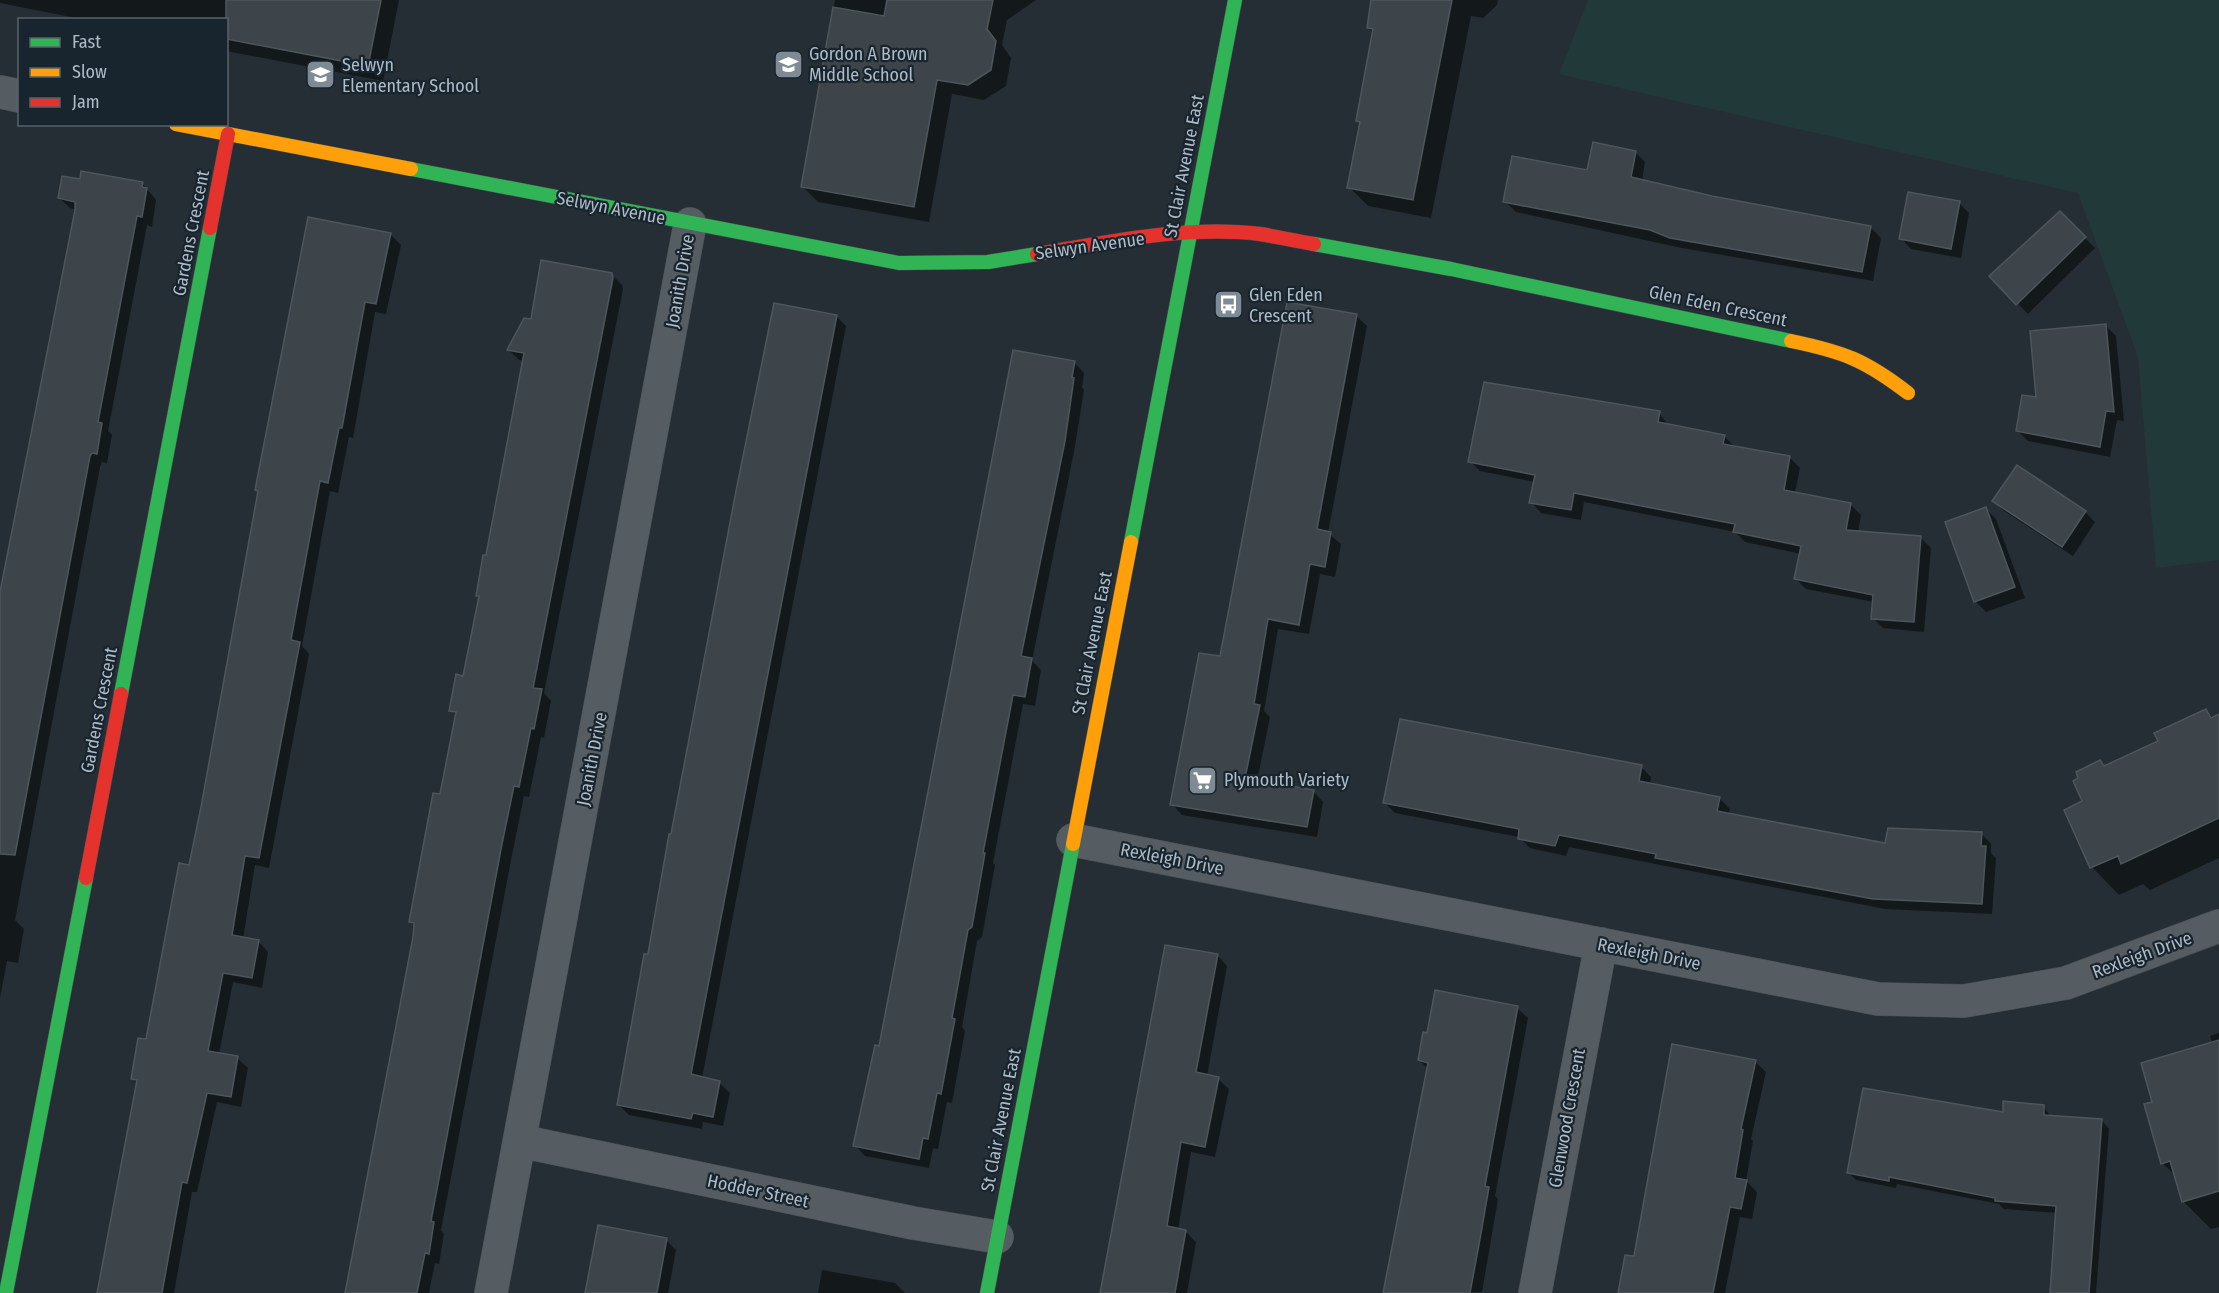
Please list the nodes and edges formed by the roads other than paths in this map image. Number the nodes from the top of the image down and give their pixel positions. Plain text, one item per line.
1 (1235, 0) edge
2 (0, 92) edge
3 (18, 96) edge
4 (186, 126) edge
5 (228, 134) junction
6 (690, 224) junction
7 (1190, 233) junction
8 (1908, 393) dead end
9 (1073, 840) junction
10 (2219, 926) edge
11 (1601, 944) junction
12 (520, 1141) junction
13 (997, 1237) junction
14 (6, 1293) edge
15 (490, 1293) edge
16 (987, 1293) edge
17 (1535, 1293) edge

1 - 7 street, St Clair Avenue East
2 - 3 street
4 - 5 street, Selwyn Avenue
5 - 6 street, Selwyn Avenue
5 - 14 street, Gardens Crescent
6 - 7 street, Selwyn Avenue
6 - 12 street, Joanith Drive
7 - 8 street, Glen Eden Crescent
7 - 9 street, St Clair Avenue East
9 - 11 street, Rexleigh Drive
9 - 13 street, St Clair Avenue East
10 - 11 street, Rexleigh Drive
11 - 17 street, Glenwood Crescent
12 - 13 street, Hodder Street
12 - 15 street, Joanith Drive
13 - 16 street, St Clair Avenue East

